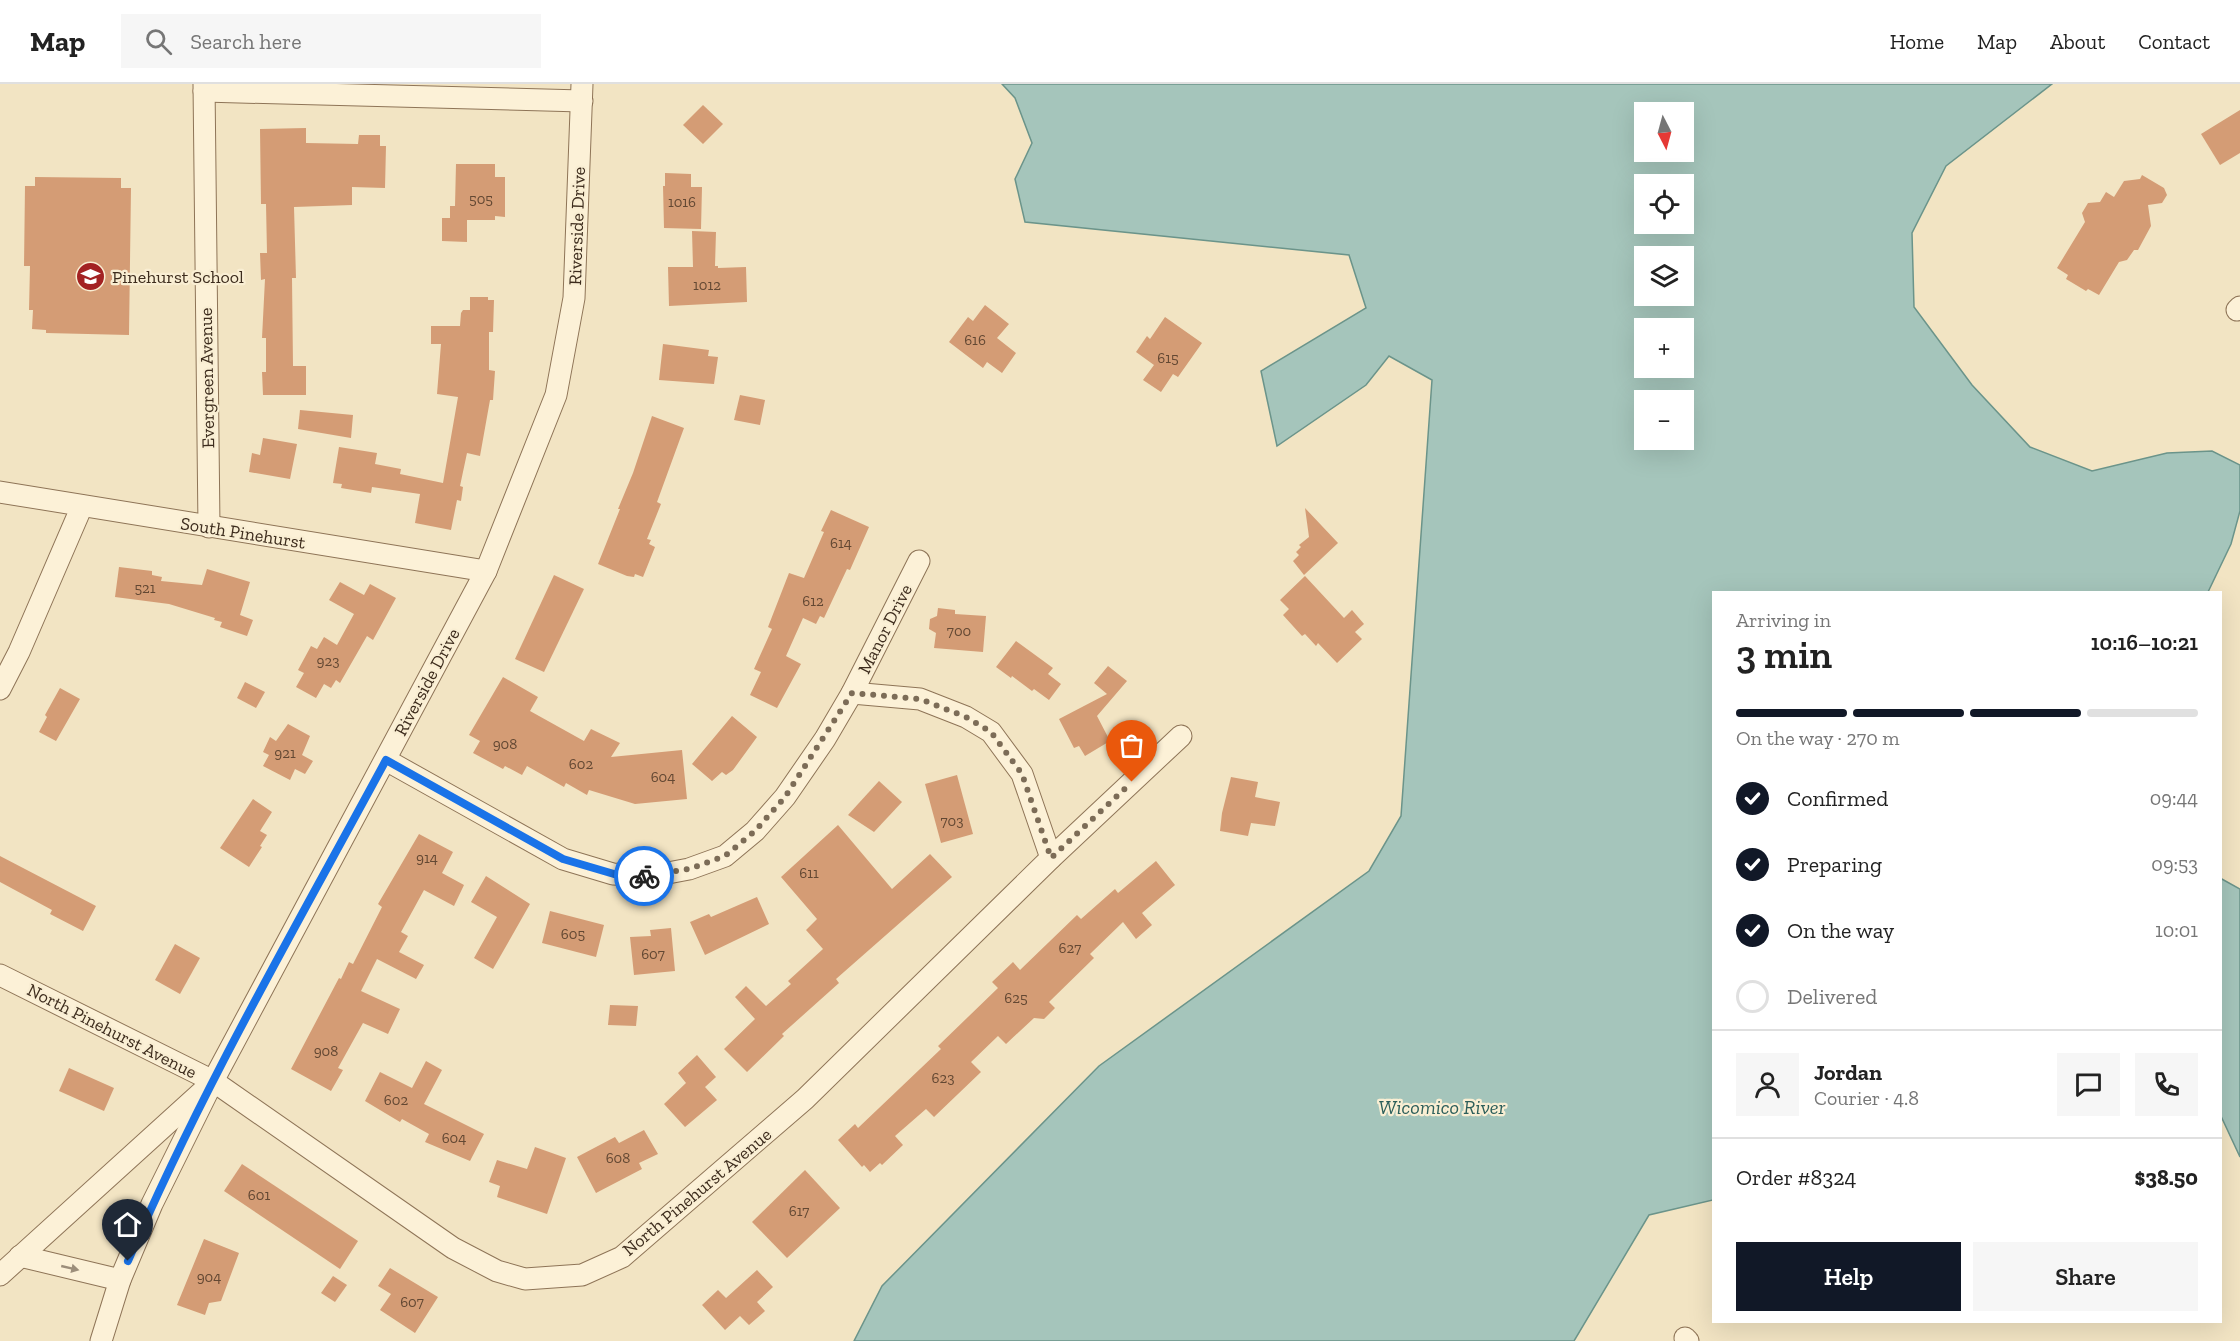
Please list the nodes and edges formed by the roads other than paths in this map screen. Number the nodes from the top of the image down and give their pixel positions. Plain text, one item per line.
1 (204, 88) edge
2 (582, 93) edge
3 (0, 492) edge
4 (82, 506) junction
5 (209, 527) junction
6 (919, 561) dead end
7 (486, 571) junction
8 (0, 689) edge
9 (852, 693) junction
10 (1181, 736) dead end
11 (386, 760) junction
12 (1051, 858) junction
13 (0, 975) edge
14 (213, 1081) junction
15 (21, 1256) junction
16 (0, 1275) edge
17 (120, 1280) junction
18 (101, 1341) edge

1 - 2 street
1 - 5 street, Evergreen Avenue
2 - 7 street, Riverside Drive
3 - 4 street, South Pinehurst
4 - 5 street, South Pinehurst
4 - 8 street
5 - 7 street, South Pinehurst
6 - 9 street, Manor Drive
7 - 11 street, Riverside Drive
9 - 11 street, Manor Drive
9 - 12 street
10 - 12 street, North Pinehurst Avenue
11 - 14 street, Riverside Drive
12 - 14 street, North Pinehurst Avenue
13 - 14 street, North Pinehurst Avenue
14 - 15 street
14 - 17 street, Riverside Drive
15 - 16 street
15 -> 17 street
17 - 18 street, Riverside Drive

